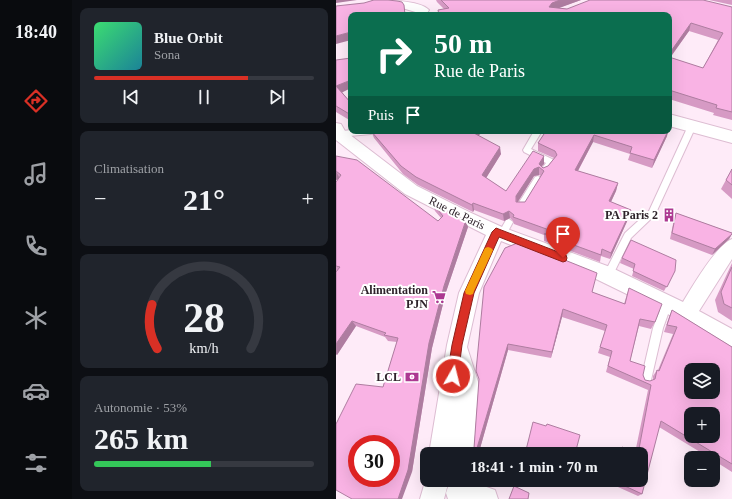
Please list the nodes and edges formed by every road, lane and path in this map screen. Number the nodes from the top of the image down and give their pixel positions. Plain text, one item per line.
1 (375, 2) edge
2 (421, 8) edge
3 (672, 121) edge
4 (692, 126) junction
5 (340, 130) edge
6 (536, 134) edge
7 (732, 137) edge
8 (544, 171) edge
9 (538, 179) edge
10 (521, 206) edge
11 (502, 230) junction
12 (732, 246) edge
13 (608, 276) junction
14 (667, 303) junction
15 (687, 314) junction
16 (732, 340) edge
17 (457, 345) junction
18 (646, 380) edge
19 (442, 447) edge
20 (463, 447) edge
21 (435, 487) edge
22 (459, 491) edge
23 (432, 499) edge
24 (486, 499) edge

1 - 2 main road
3 - 4 main road
4 - 7 main road
4 - 13 lane
5 - 11 street, Rue de Paris
6 - 8 lane
9 - 10 lane
11 - 13 street, Rue de Paris
11 - 17 street
12 - 15 street
13 - 14 street, Rue de Paris
14 - 15 street, Rue de Paris
14 - 18 lane
15 - 16 street, Rue de Paris
17 - 19 street
17 - 20 street
21 - 23 street
22 - 24 street

